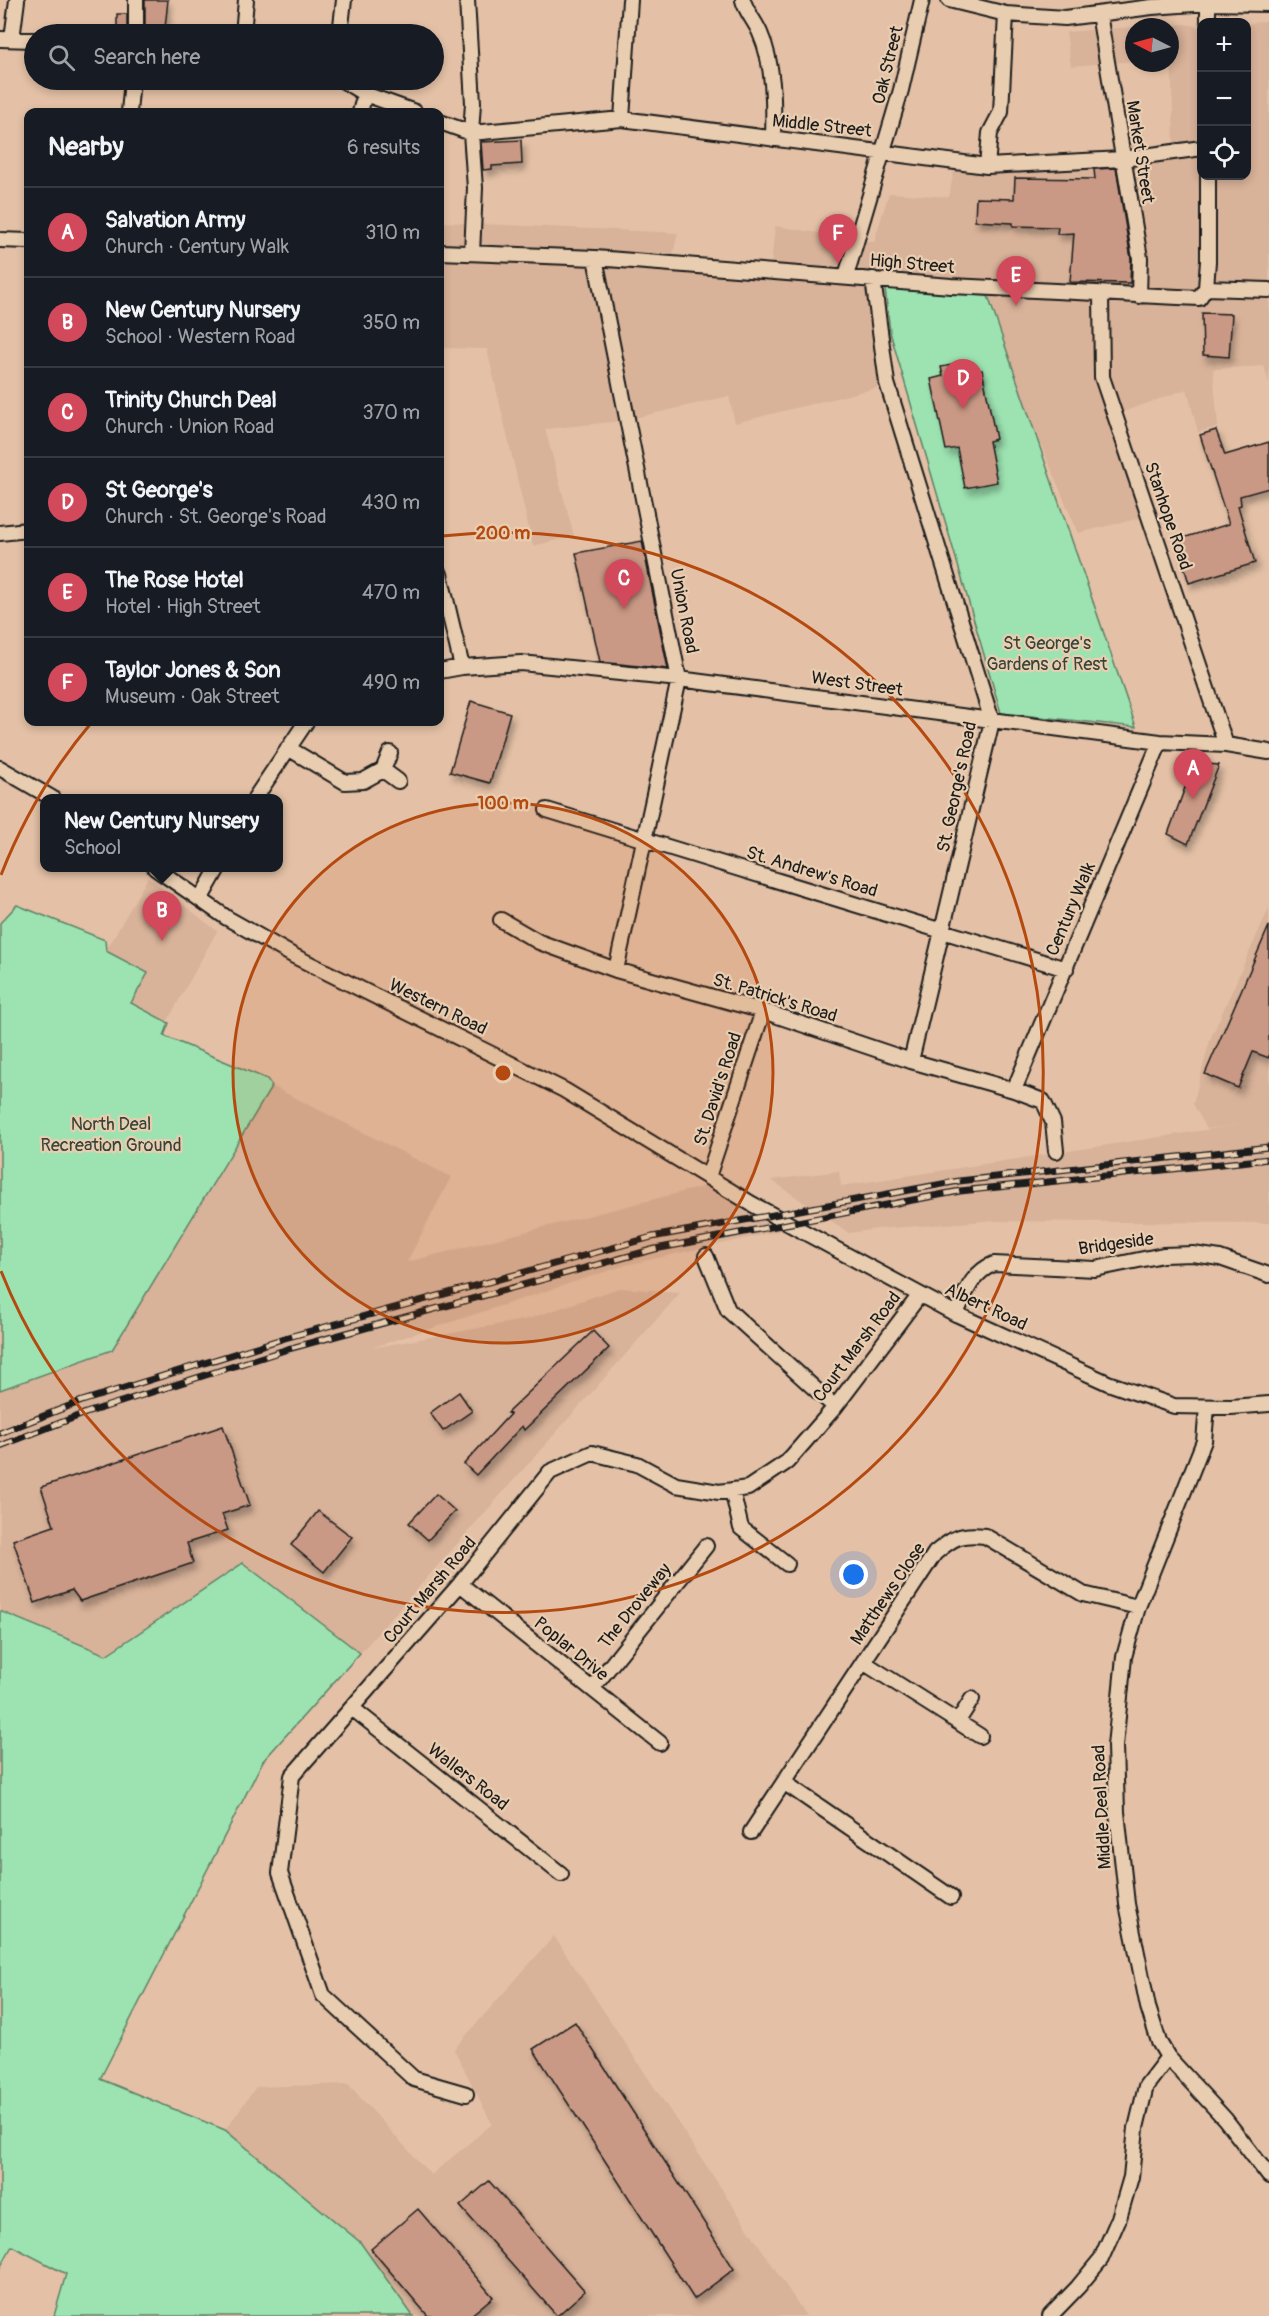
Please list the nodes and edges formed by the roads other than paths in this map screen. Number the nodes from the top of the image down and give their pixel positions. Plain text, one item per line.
1 (16, 0) edge
2 (136, 0) edge
3 (246, 0) edge
4 (344, 0) edge
5 (467, 0) edge
6 (630, 0) edge
7 (743, 0) edge
8 (922, 0) edge
9 (949, 0) edge
10 (1208, 3) junction
11 (1269, 4) edge
12 (1006, 14) junction
13 (1100, 15) junction
14 (1208, 18) edge
15 (136, 24) edge
16 (244, 24) edge
17 (341, 24) edge
18 (6, 39) edge
19 (24, 40) edge
20 (131, 90) edge
21 (358, 90) edge
22 (365, 94) junction
23 (129, 108) edge
24 (361, 108) edge
25 (404, 108) edge
26 (622, 119) junction
27 (444, 123) edge
28 (471, 133) junction
29 (773, 139) junction
30 (1197, 149) edge
31 (883, 151) junction
32 (1123, 159) junction
33 (987, 166) junction
34 (1208, 180) edge
35 (0, 240) edge
36 (24, 242) edge
37 (444, 252) edge
38 (472, 253) junction
39 (595, 258) junction
40 (846, 276) junction
41 (873, 279) junction
42 (1206, 288) junction
43 (1269, 290) edge
44 (1101, 294) junction
45 (1139, 296) junction
46 (24, 530) edge
47 (0, 533) edge
48 (444, 591) edge
49 (462, 667) junction
50 (444, 670) edge
51 (679, 679) junction
52 (992, 721) junction
53 (303, 726) edge
54 (1160, 742) junction
55 (1226, 745) junction
56 (288, 748) junction
57 (1269, 752) edge
58 (390, 753) dead end
59 (0, 768) edge
60 (383, 770) junction
61 (398, 781) dead end
62 (45, 794) edge
63 (258, 794) edge
64 (547, 810) dead end
65 (644, 839) junction
66 (162, 872) edge
67 (215, 872) edge
68 (201, 898) junction
69 (501, 920) dead end
70 (943, 931) junction
71 (1066, 969) junction
72 (616, 970) junction
73 (763, 1011) junction
74 (911, 1061) junction
75 (1014, 1090) junction
76 (1056, 1151) dead end
77 (708, 1177) junction
78 (706, 1256) dead end
79 (1269, 1275) edge
80 (919, 1296) junction
81 (956, 1314) junction
82 (1269, 1404) edge
83 (835, 1407) junction
84 (1207, 1407) junction
85 (732, 1490) junction
86 (706, 1546) dead end
87 (787, 1564) dead end
88 (460, 1584) junction
89 (1138, 1607) junction
90 (863, 1662) junction
91 (592, 1689) junction
92 (972, 1699) dead end
93 (352, 1708) junction
94 (958, 1720) junction
95 (980, 1736) dead end
96 (660, 1743) dead end
97 (785, 1783) junction
98 (752, 1832) dead end
99 (561, 1874) dead end
100 (951, 1897) dead end
101 (1168, 2057) junction
102 (466, 2094) dead end
103 (1269, 2176) edge
104 (1050, 2316) edge

1 - 18 street
2 - 15 street
3 - 16 street
4 - 17 street
5 - 28 street
6 - 26 street
7 - 29 street
8 - 31 street, Oak Street
9 - 12 street
10 - 11 street
10 - 13 street
10 - 14 street
12 - 13 street
12 - 33 street
13 - 32 street, Market Street
18 - 19 street
20 - 23 street
21 - 22 street
22 - 24 street
22 - 25 street
26 - 28 street, Middle Street
26 - 29 street, Middle Street
27 - 28 street, Middle Street
28 - 38 street
29 - 31 street, Middle Street
30 - 32 street, Middle Street
31 - 33 street, Middle Street
31 - 40 street, Oak Street
32 - 33 street, Middle Street
32 - 45 street, Market Street
34 - 42 street
35 - 36 street
37 - 38 street, High Street
38 - 39 street, High Street
39 - 40 street, High Street
39 - 51 street, Union Road
40 - 41 street, High Street
41 - 44 street, High Street
41 - 52 street, St. George's Road
42 - 43 street, High Street
42 - 45 street, High Street
44 - 45 street, High Street
44 - 55 street, Stanhope Road
46 - 47 street
48 - 49 street
49 - 50 street, West Street
49 - 51 street, West Street
51 - 52 street, West Street
51 - 65 street, Union Road
52 - 54 street, West Street
52 - 70 street, St. George's Road
53 - 56 street
54 - 55 street, West Street
54 - 71 street, Century Walk
55 - 57 street, West Street
56 - 60 street
56 - 63 street
58 - 60 street
59 - 62 street
60 - 61 street
64 - 65 street, St. Andrew's Road
65 - 70 street, St. Andrew's Road
65 - 72 street, Union Road
66 - 68 street, Western Road
67 - 68 street
68 - 77 street, Western Road
69 - 72 street, St. Patrick's Road
70 - 71 street, St. Andrew's Road
70 - 74 street, St. George's Road
71 - 75 street, Century Walk
72 - 73 street, St. Patrick's Road
73 - 74 street, St. Patrick's Road
73 - 77 street, St. David's Road
74 - 75 street, St. Patrick's Road
75 - 76 street, St. Patrick's Road
77 - 80 street, Albert Road
78 - 83 street
79 - 81 street, Bridgeside
80 - 81 street, Albert Road
80 - 83 street, Court Marsh Road
81 - 84 street, Albert Road
82 - 84 street, Albert Road
83 - 85 street, Court Marsh Road
84 - 89 street, Middle Deal Road
85 - 87 street
85 - 88 street, Court Marsh Road
86 - 91 street, The Droveway
88 - 91 street, Poplar Drive
88 - 93 street, Court Marsh Road
89 - 90 street, Matthews Close
89 - 101 street, Middle Deal Road
90 - 94 street, Matthews Close
90 - 97 street, Matthews Close
91 - 96 street, Poplar Drive
92 - 94 street
93 - 99 street, Wallers Road
93 - 102 street, Court Marsh Road
94 - 95 street, Matthews Close
97 - 98 street, Matthews Close
97 - 100 street
101 - 103 street, Middle Deal Road
101 - 104 street

